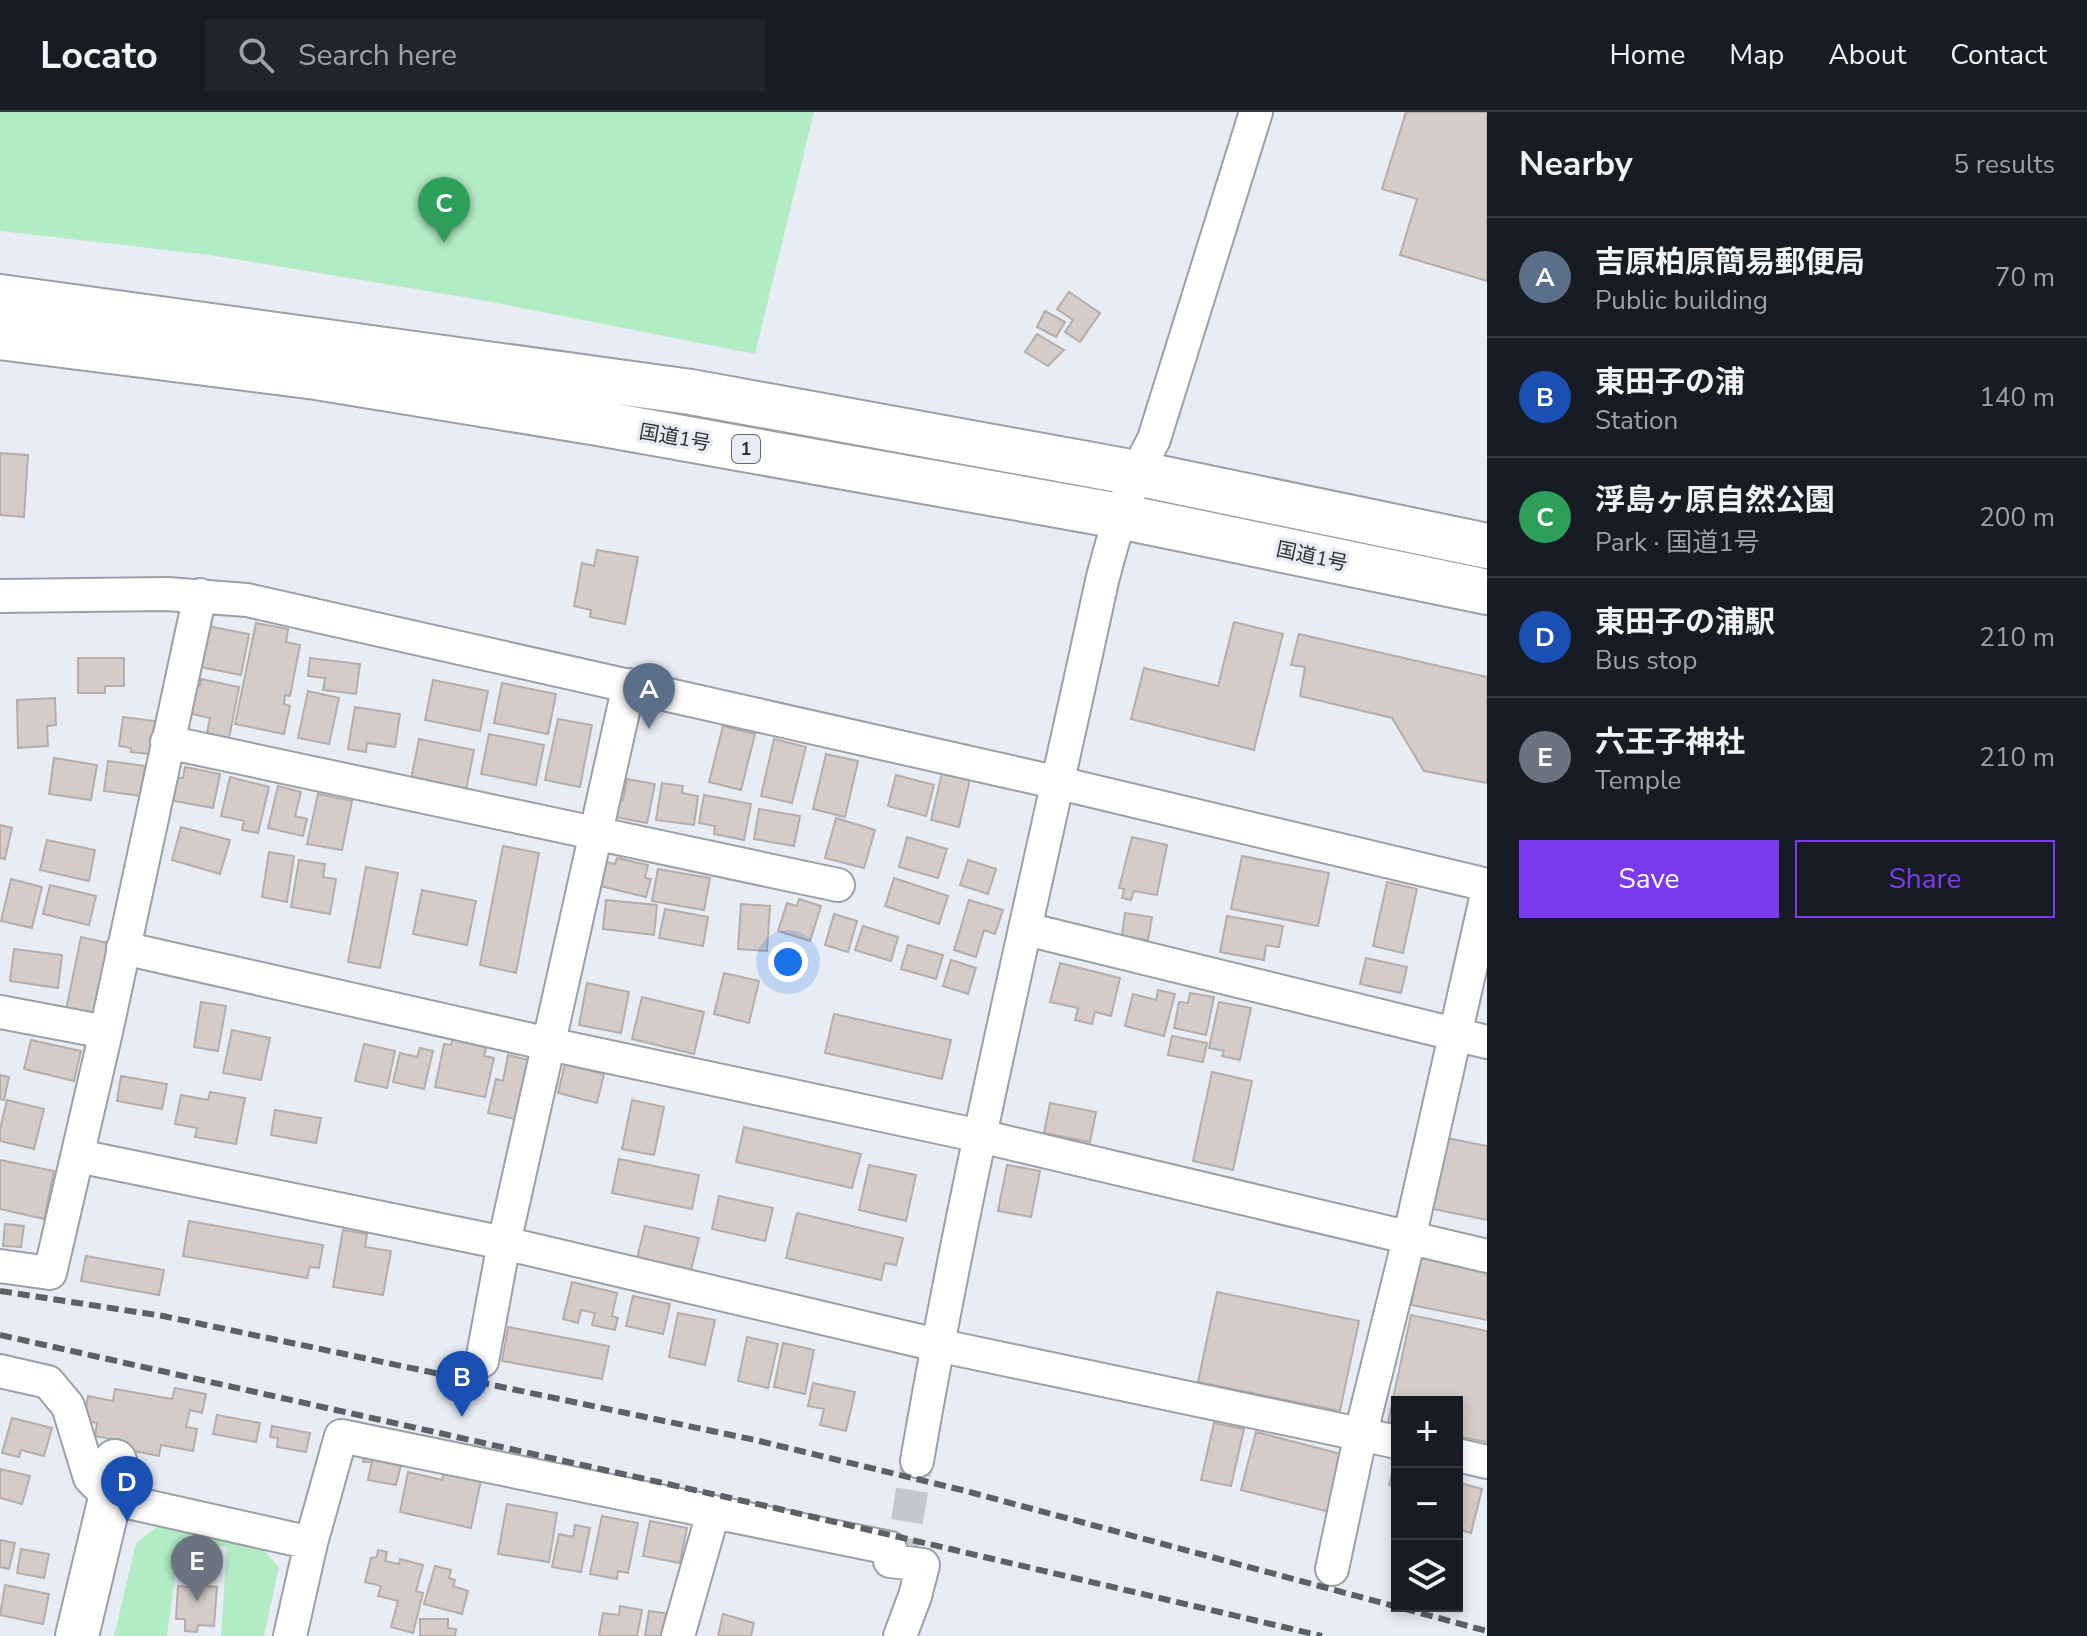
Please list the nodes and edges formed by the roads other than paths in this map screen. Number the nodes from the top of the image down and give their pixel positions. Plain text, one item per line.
1 (1256, 112) edge
2 (0, 297) edge
3 (0, 337) edge
4 (1136, 473) junction
5 (1119, 516) junction
6 (1487, 546) edge
7 (1487, 592) edge
8 (200, 595) junction
9 (0, 596) edge
10 (629, 685) junction
11 (167, 742) junction
12 (1059, 783) junction
13 (596, 833) junction
14 (838, 885) dead end
15 (1487, 885) edge
16 (1487, 894) edge
17 (1026, 929) junction
18 (123, 948) junction
19 (0, 1012) edge
20 (106, 1032) junction
21 (1453, 1035) junction
22 (1487, 1042) edge
23 (549, 1044) junction
24 (980, 1136) junction
25 (78, 1156) junction
26 (1409, 1239) junction
27 (504, 1243) junction
28 (1487, 1256) edge
29 (0, 1266) edge
30 (937, 1345) junction
31 (482, 1361) dead end
32 (0, 1371) edge
33 (1361, 1433) junction
34 (1391, 1440) edge
35 (1463, 1456) edge
36 (917, 1461) tunnel mouth
37 (1487, 1462) edge
38 (112, 1480) junction
39 (713, 1513) junction
40 (311, 1543) junction
41 (899, 1569) tunnel mouth
42 (1332, 1569) dead end
43 (77, 1636) edge
44 (290, 1636) edge
45 (678, 1636) edge
46 (880, 1636) edge
47 (900, 1636) edge

1 - 4 street
2 - 4 highway
3 - 5 highway, 国道1号 / 1
4 - 5 street
4 - 6 highway
5 - 7 highway, 国道1号 / 1
5 - 12 street
8 - 9 street
8 - 10 street
8 - 11 street
10 - 12 street
10 - 13 street
11 - 13 street
11 - 18 street
12 - 15 street
12 - 17 street
13 - 14 street
13 - 23 street
16 - 21 street
17 - 21 street
17 - 24 street
18 - 20 street
18 - 23 street
19 - 20 street
20 - 25 street
21 - 22 street
21 - 26 street
23 - 24 street
23 - 27 street
24 - 26 street
24 - 30 street
25 - 27 street
25 - 29 street
26 - 28 street
26 - 33 street
27 - 30 street
27 - 31 street
30 - 33 street
30 - 36 street
32 - 38 street
33 - 34 street
33 - 42 street
35 - 37 street
38 - 40 street
38 - 43 main road
39 - 40 street
39 - 45 street
39 - 47 street
40 - 44 street
41 - 46 street

